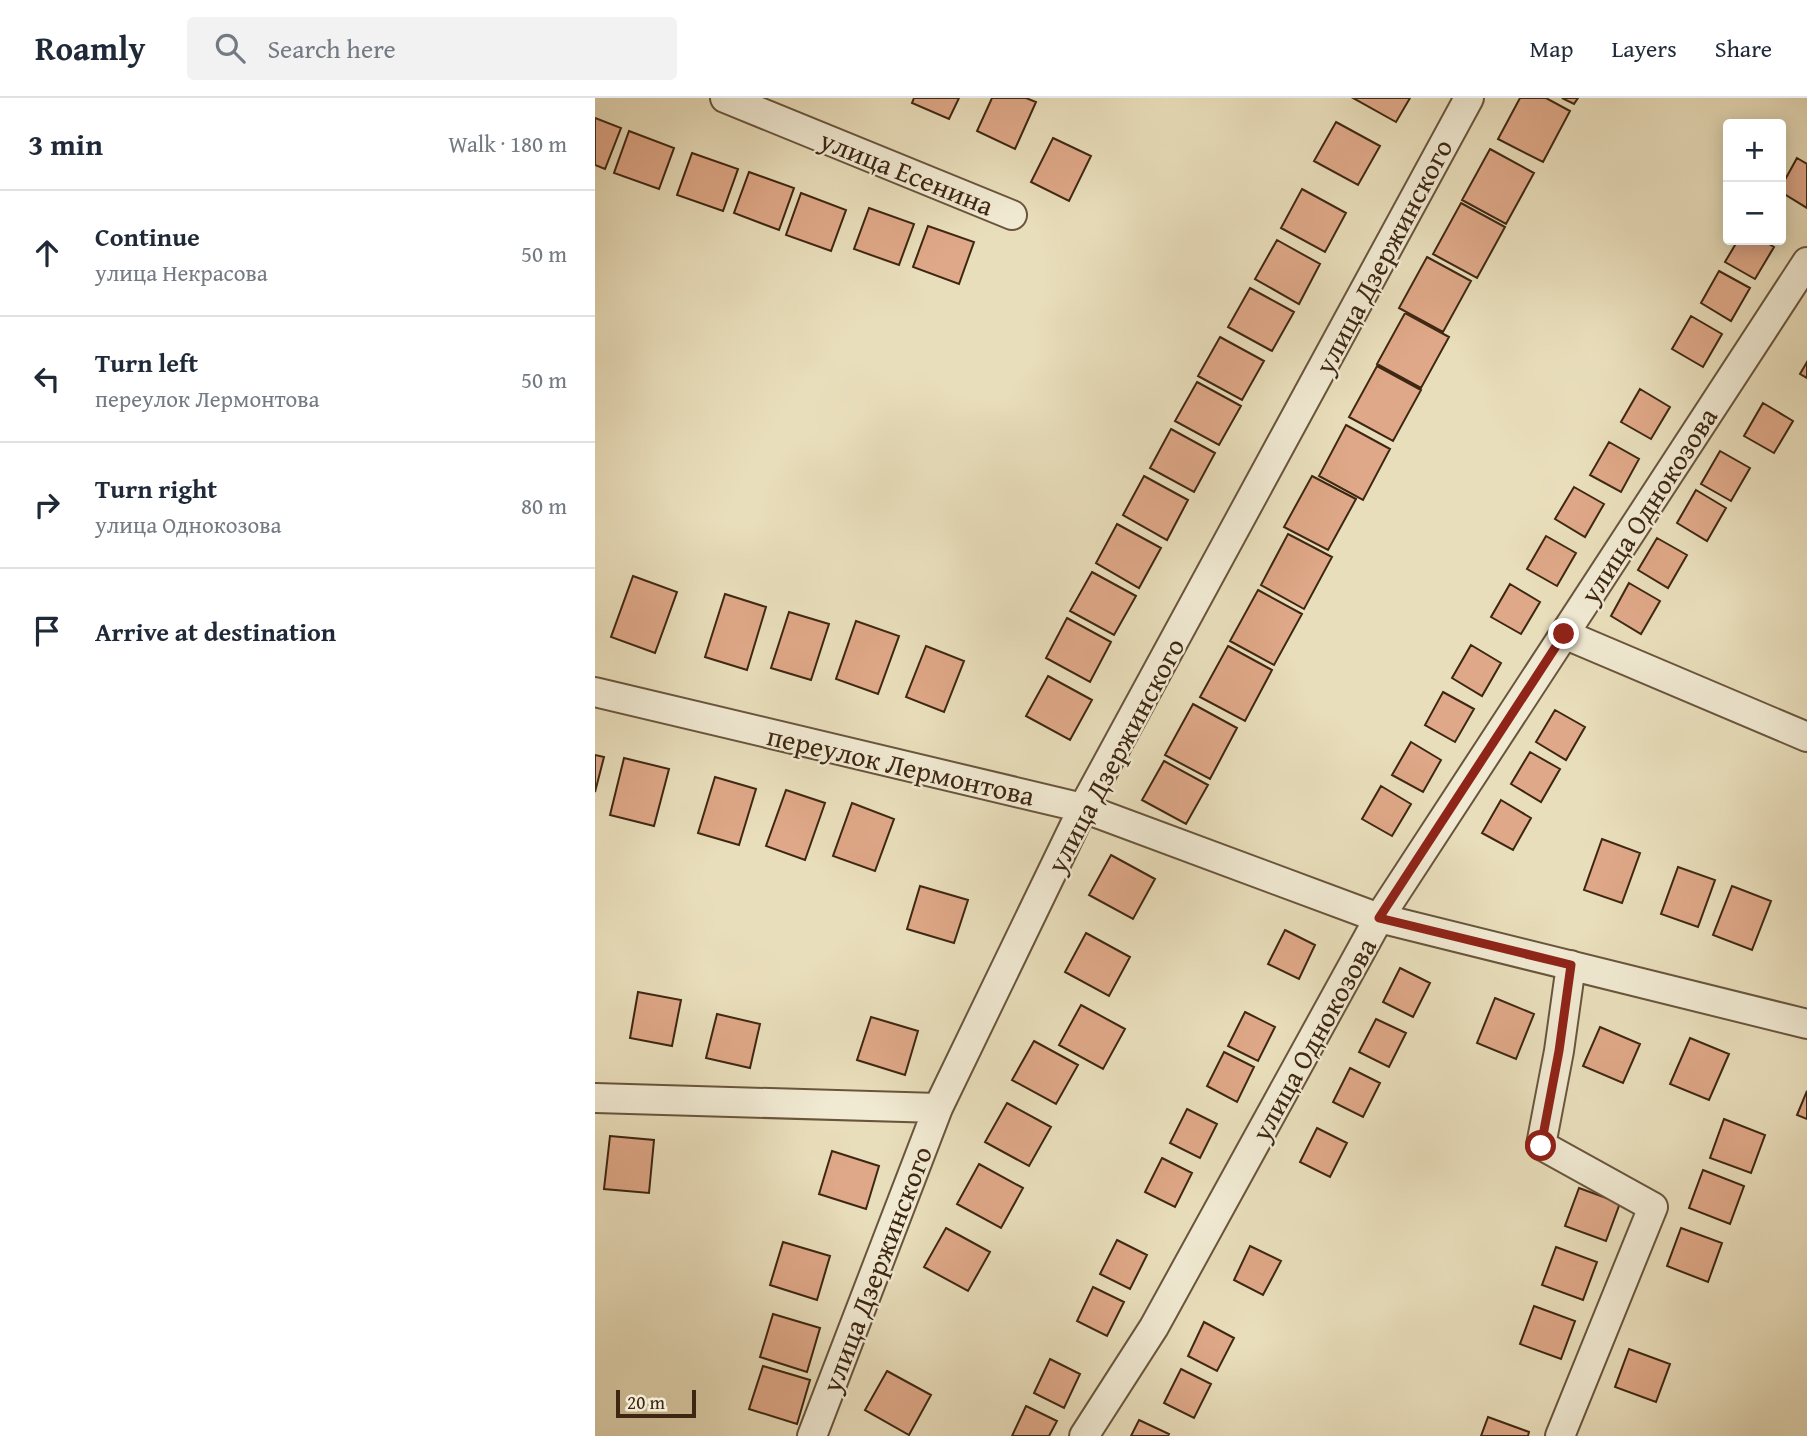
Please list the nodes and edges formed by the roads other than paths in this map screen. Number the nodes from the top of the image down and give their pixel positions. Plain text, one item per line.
1 (725, 98) edge
2 (1469, 98) edge
3 (1012, 215) dead end
4 (1807, 262) edge
5 (1564, 634) junction
6 (595, 692) edge
7 (1807, 737) edge
8 (1083, 808) junction
9 (1379, 918) junction
10 (1571, 965) junction
11 (1807, 1024) edge
12 (595, 1098) edge
13 (938, 1108) junction
14 (812, 1436) edge
15 (1084, 1436) edge
16 (1560, 1436) edge

1 - 3 street, улица Есенина
2 - 8 street, улица Дзержинского
4 - 5 street, улица Однокозова
5 - 7 street
5 - 9 street, улица Однокозова
6 - 8 street, переулок Лермонтова
8 - 9 street, переулок Лермонтова
8 - 13 street, улица Дзержинского
9 - 10 street, переулок Лермонтова
9 - 15 street, улица Однокозова
10 - 11 street, переулок Лермонтова
10 - 16 street
12 - 13 street
13 - 14 street, улица Дзержинского

